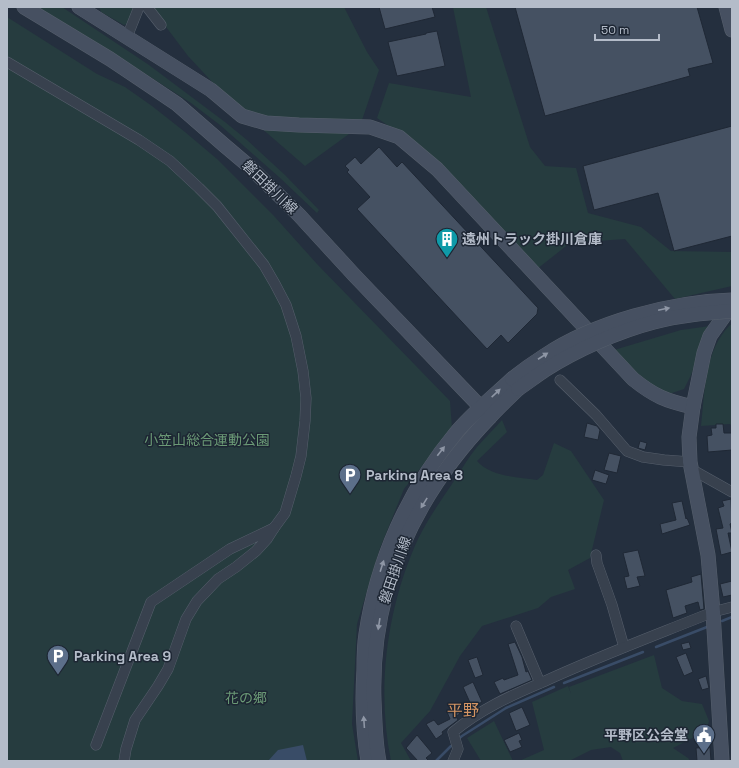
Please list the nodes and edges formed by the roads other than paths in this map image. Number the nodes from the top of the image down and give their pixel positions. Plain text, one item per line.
1 (24, 7) edge
2 (139, 7) edge
3 (147, 7) edge
4 (726, 7) edge
5 (86, 9) edge
6 (161, 25) dead end
7 (732, 30) edge
8 (127, 37) junction
9 (7, 62) edge
10 (732, 300) edge
11 (732, 305) edge
12 (732, 311) edge
13 (560, 380) dead end
14 (515, 384) junction
15 (693, 407) junction
16 (485, 412) junction
17 (690, 466) junction
18 (732, 492) edge
19 (274, 528) junction
20 (596, 555) dead end
21 (732, 606) edge
22 (713, 612) junction
23 (516, 626) dead end
24 (624, 647) junction
25 (540, 683) junction
26 (96, 745) dead end
27 (124, 761) edge
28 (368, 761) edge
29 (379, 761) edge
30 (452, 761) edge
31 (722, 761) edge

1 - 16 main road, 磐田掛川線
2 - 8 street
3 - 6 street
4 - 7 main road
5 - 8 main road
8 - 15 main road
9 - 19 street
14 -> 10 main road, bridge
11 - 15 main road
12 - 14 main road, bridge
13 - 17 street
14 - 16 main road
15 - 17 main road
28 -> 16 main road, 磐田掛川線
16 -> 29 main road, 磐田掛川線
17 - 18 street
17 - 22 main road
19 - 26 street
19 - 27 street
20 - 24 street
21 - 22 street
22 - 24 street
22 - 31 main road
23 - 25 street
24 - 25 street
25 - 30 street

